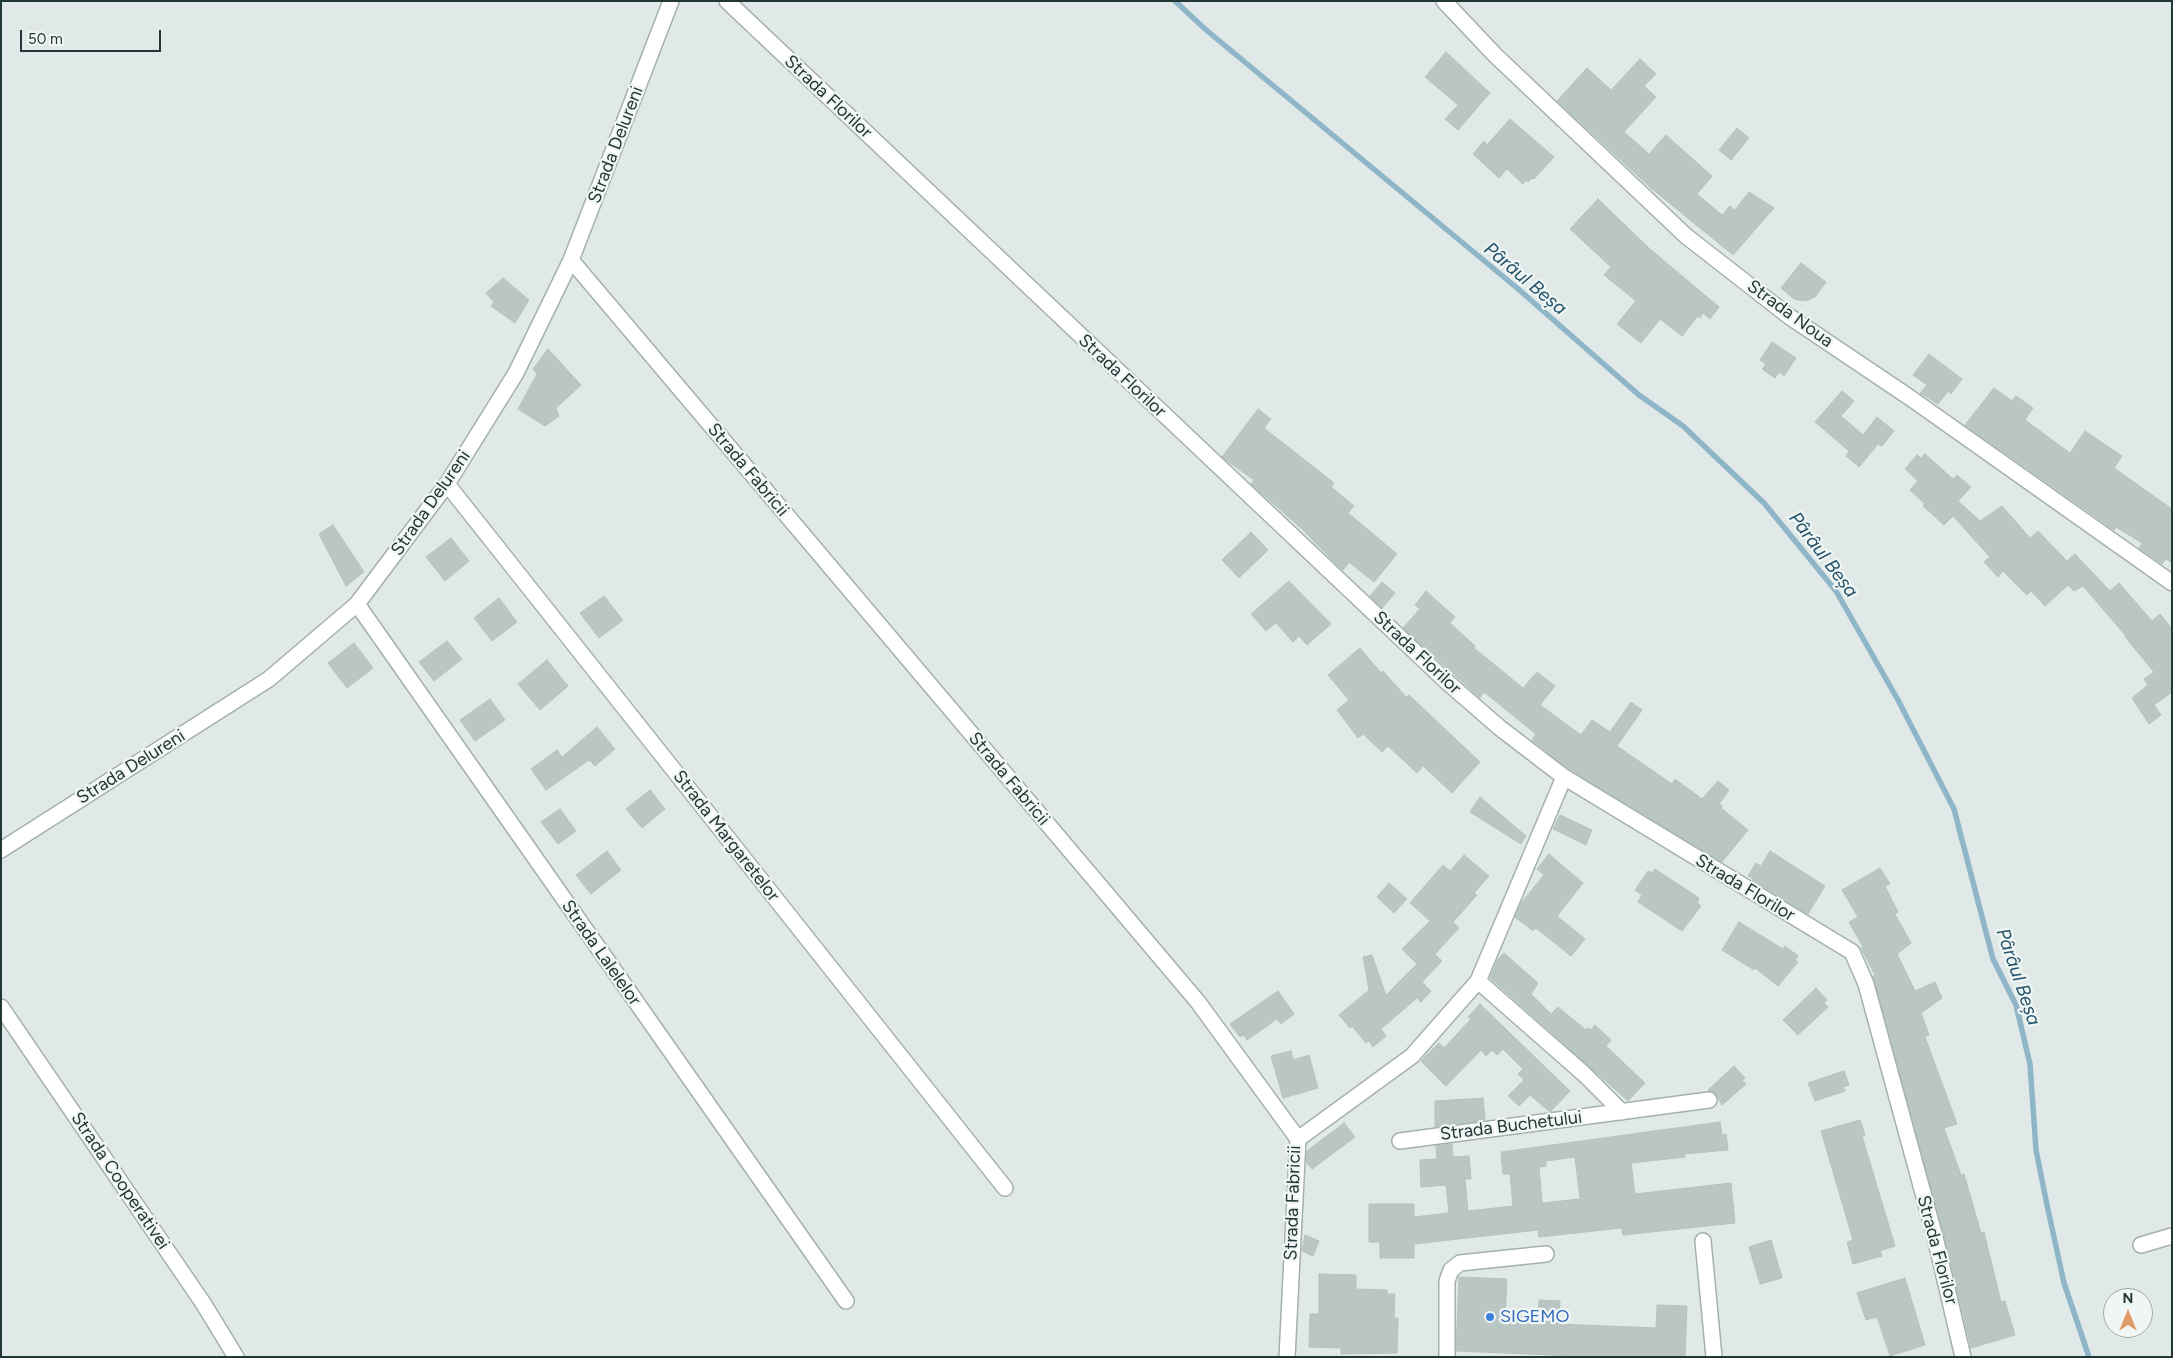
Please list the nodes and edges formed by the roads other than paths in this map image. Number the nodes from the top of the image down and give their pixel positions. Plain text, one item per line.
1 (672, 1) edge
2 (726, 1) edge
3 (1444, 1) edge
4 (571, 260) junction
5 (447, 484) junction
6 (2172, 583) edge
7 (357, 604) junction
8 (1564, 777) junction
9 (1, 850) edge
10 (1478, 981) junction
11 (1, 1008) edge
12 (1709, 1100) dead end
13 (1622, 1112) junction
14 (1298, 1139) junction
15 (1400, 1141) dead end
16 (1005, 1188) dead end
17 (2172, 1236) edge
18 (1703, 1241) dead end
19 (2141, 1245) dead end
20 (1546, 1254) dead end
21 (846, 1301) dead end
22 (236, 1357) edge
23 (1287, 1357) edge
24 (1447, 1357) edge
25 (1714, 1357) edge
26 (1963, 1357) edge

1 - 4 street, Strada Delureni
2 - 8 street, Strada Florilor
3 - 6 street, Strada Noua
4 - 5 street, Strada Delureni
4 - 14 street, Strada Fabricii
5 - 7 street, Strada Delureni
5 - 16 street, Strada Margaretelor
7 - 9 street, Strada Delureni
7 - 21 street, Strada Lalelelor
8 - 10 street
8 - 26 street, Strada Florilor
10 - 13 street, Strada Buchetului
10 - 14 street
11 - 22 street, Strada Cooperativei
12 - 13 street, Strada Buchetului
13 - 15 street, Strada Buchetului
14 - 23 street, Strada Fabricii
17 - 19 street
18 - 25 street
20 - 24 street

